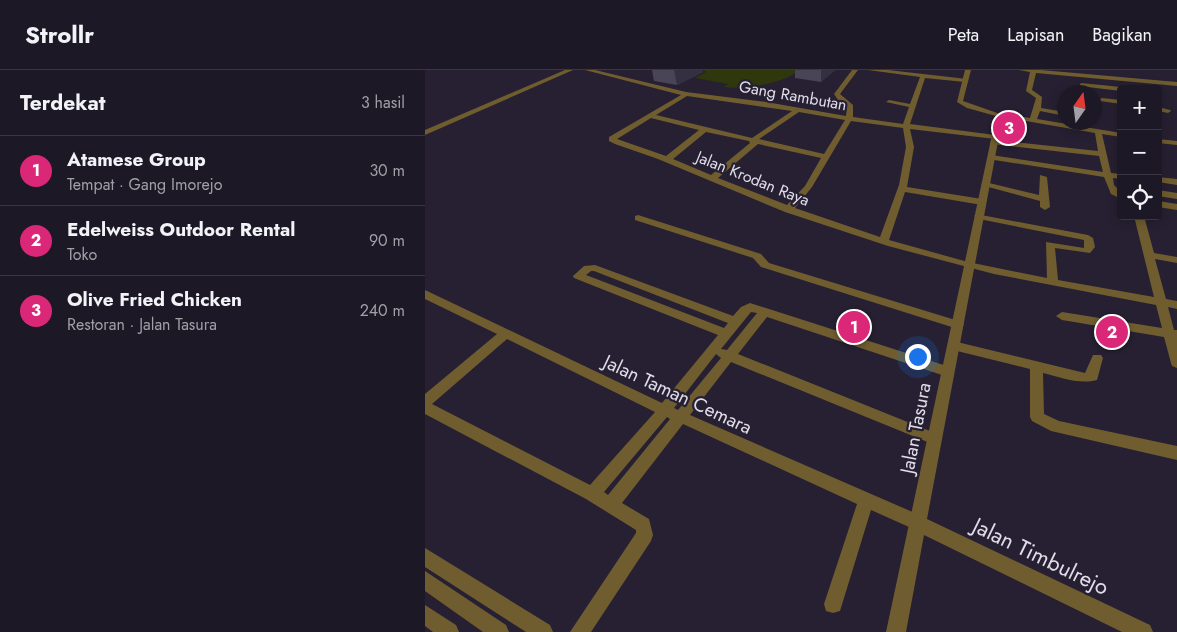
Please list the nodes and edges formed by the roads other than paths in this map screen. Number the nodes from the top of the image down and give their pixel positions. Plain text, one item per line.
1 (571, 70) edge
2 (588, 70) edge
3 (855, 70) edge
4 (871, 70) edge
5 (968, 70) edge
6 (1022, 70) edge
7 (1036, 71) edge
8 (923, 76) junction
9 (965, 80) junction
10 (1119, 80) junction
11 (1158, 83) joint
12 (1177, 84) edge
13 (1122, 85) edge
14 (1102, 87) edge
15 (1117, 88) edge
16 (686, 94) junction
17 (1102, 100) dead end
18 (889, 102) dead end
19 (1117, 102) edge
20 (913, 106) junction
21 (1037, 110) junction
22 (1162, 110) edge
23 (796, 111) junction
24 (1168, 111) dead end
25 (1057, 113) edge
26 (1000, 115) junction
27 (649, 116) junction
28 (849, 119) junction
29 (1033, 120) junction
30 (1057, 123) edge
31 (906, 125) junction
32 (705, 129) junction
33 (1092, 130) edge
34 (1098, 132) junction
35 (425, 133) edge
36 (1117, 134) edge
37 (995, 140) junction
38 (1162, 141) edge
39 (754, 142) junction
40 (1177, 143) edge
41 (1104, 154) junction
42 (825, 158) junction
43 (991, 158) junction
44 (668, 159) junction
45 (1109, 175) junction
46 (1117, 176) edge
47 (1043, 177) dead end
48 (712, 179) junction
49 (1162, 180) edge
50 (1177, 182) edge
51 (985, 185) junction
52 (1110, 185) junction
53 (1117, 186) edge
54 (901, 189) junction
55 (1117, 194) edge
56 (1162, 194) edge
57 (1177, 196) edge
58 (982, 202) junction
59 (1162, 205) edge
60 (1177, 207) edge
61 (788, 210) junction
62 (979, 216) junction
63 (638, 218) dead end
64 (1140, 220) edge
65 (884, 240) junction
66 (1149, 255) junction
67 (1177, 260) edge
68 (969, 265) junction
69 (1053, 282) junction
70 (643, 286) junction
71 (425, 294) edge
72 (630, 296) junction
73 (686, 302) junction
74 (1159, 302) junction
75 (1177, 306) edge
76 (765, 310) junction
77 (674, 314) junction
78 (1063, 316) dead end
79 (736, 322) junction
80 (957, 325) junction
81 (506, 333) junction
82 (726, 334) junction
83 (1173, 334) edge
84 (953, 346) junction
85 (713, 350) junction
86 (729, 356) junction
87 (1097, 358) dead end
88 (1177, 363) edge
89 (1036, 366) junction
90 (948, 372) junction
91 (425, 402) edge
92 (425, 407) edge
93 (665, 410) junction
94 (680, 415) junction
95 (935, 439) junction
96 (1177, 453) edge
97 (592, 494) junction
98 (867, 501) junction
99 (610, 505) junction
100 (918, 523) junction
101 (425, 557) edge
102 (426, 581) edge
103 (833, 604) dead end
104 (425, 614) edge
105 (449, 632) edge
106 (499, 632) edge
107 (543, 632) edge
108 (580, 632) edge
109 (896, 632) edge
110 (1143, 632) edge

1 - 35 street
2 - 16 street, Gang Rambutan
3 - 28 street
4 - 8 street
5 - 9 street
6 - 7 street
7 - 10 street
7 - 21 street
8 - 9 street
8 - 20 street
9 - 26 street
10 - 11 street
10 - 13 street
11 - 12 street
14 - 15 street
16 - 23 street, Gang Rambutan
16 - 27 street, Jalan Krodan Raya
17 - 19 street
18 - 20 street
20 - 31 street
21 - 25 street
21 - 29 street
22 - 24 street
23 - 28 street, Gang Rambutan
23 - 39 street
26 - 29 street
26 - 37 street, Jalan Tasura
27 - 32 street
27 - 44 street, Jalan Krodan Raya
28 - 31 street, Gang Rambutan
28 - 42 street
29 - 30 street
31 - 37 street, Gang Rambutan
31 - 54 street
32 - 39 street
32 - 44 street
33 - 34 street
34 - 36 street
34 - 41 street
37 - 41 street, Gang Rambutan
37 - 43 street, Jalan Tasura
38 - 40 street
39 - 42 street
39 - 48 street
41 - 45 street
42 - 61 street
43 - 45 street
43 - 51 street, Jalan Tasura
44 - 48 street, Jalan Krodan Raya
45 - 46 street
45 - 52 street
47 - 51 street
48 - 61 street, Jalan Krodan Raya
49 - 50 street
51 - 58 street, Jalan Tasura
52 - 53 street
52 - 55 street
54 - 58 street
54 - 65 street
56 - 57 street
58 - 62 street, Jalan Tasura
59 - 60 street
61 - 65 street, Jalan Krodan Raya
62 - 68 street, Jalan Tasura
62 - 69 street
63 - 80 street
64 - 66 street
65 - 68 street, Jalan Krodan Raya
66 - 67 street
66 - 74 street
68 - 69 street, Jalan Krodan Raya
68 - 80 street, Jalan Tasura
69 - 74 street, Jalan Krodan Raya
70 - 72 street
70 - 72 street
70 - 73 street
71 - 81 street, Jalan Taman Cemara
72 - 77 street
73 - 77 street
73 - 79 street
74 - 75 street, Jalan Krodan Raya
74 - 83 street
76 - 79 street
76 - 86 street
76 - 90 street
77 - 82 street
78 - 83 street
79 - 82 street
80 - 84 street, Jalan Tasura
81 - 91 street
81 - 93 street, Jalan Taman Cemara
82 - 85 street
83 - 88 street
84 - 89 street
84 - 90 street, Jalan Tasura
85 - 86 street
85 - 93 street
86 - 94 street
86 - 95 street
87 - 89 street
89 - 96 street
90 - 95 street, Jalan Tasura
92 - 97 street
93 - 94 street, Jalan Taman Cemara
93 - 97 street
94 - 98 street, Jalan Taman Cemara
94 - 99 street
95 - 100 street, Jalan Tasura
97 - 99 street
98 - 100 street, Jalan Taman Cemara
98 - 103 street
99 - 108 street
100 - 109 street, Jalan Tasura
100 - 110 street, Jalan Timbulrejo
101 - 107 street
102 - 106 street
104 - 105 street

